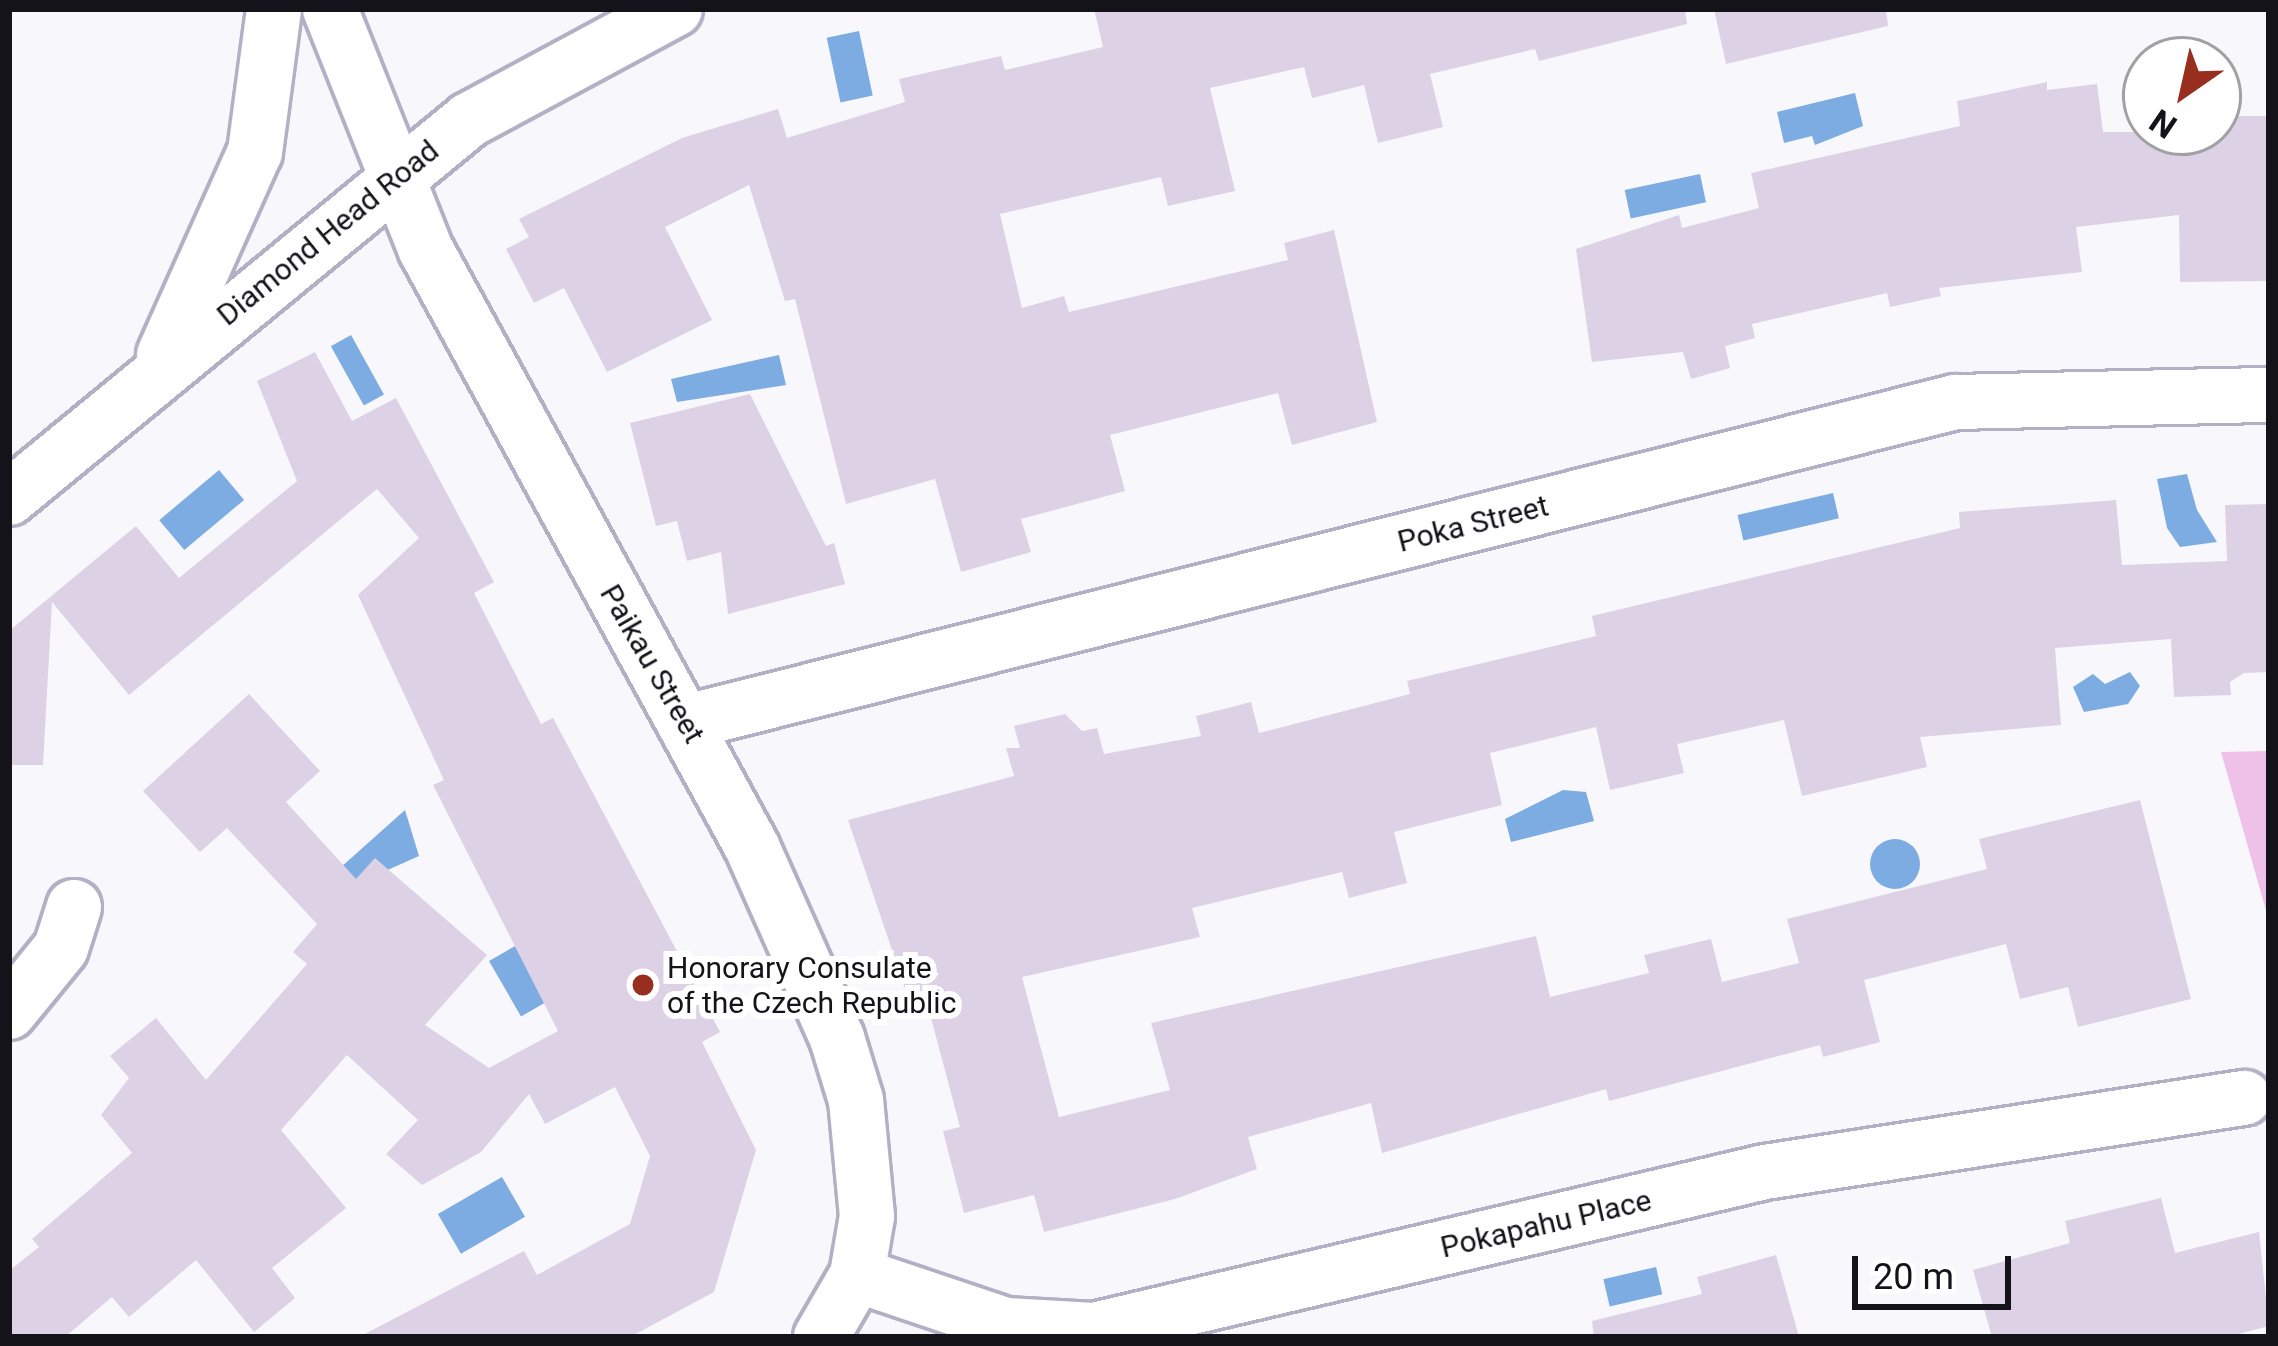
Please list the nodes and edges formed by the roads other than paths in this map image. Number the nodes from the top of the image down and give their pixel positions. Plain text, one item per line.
1 (274, 9) edge
2 (330, 9) edge
3 (675, 9) edge
4 (394, 178) junction
5 (155, 374) junction
6 (2269, 395) edge
7 (9, 498) edge
8 (687, 722) junction
9 (74, 907) dead end
10 (9, 1012) edge
11 (2244, 1098) dead end
12 (857, 1275) junction
13 (821, 1337) edge

1 - 5 street
2 - 4 street, Paikau Street
3 - 4 street, Diamond Head Road
4 - 5 street, Diamond Head Road
4 - 8 street, Paikau Street
5 - 7 street, Diamond Head Road
6 - 8 street, Poka Street
8 - 12 street, Paikau Street
9 - 10 street
11 - 12 street, Pokapahu Place
12 - 13 street, Paikau Street

